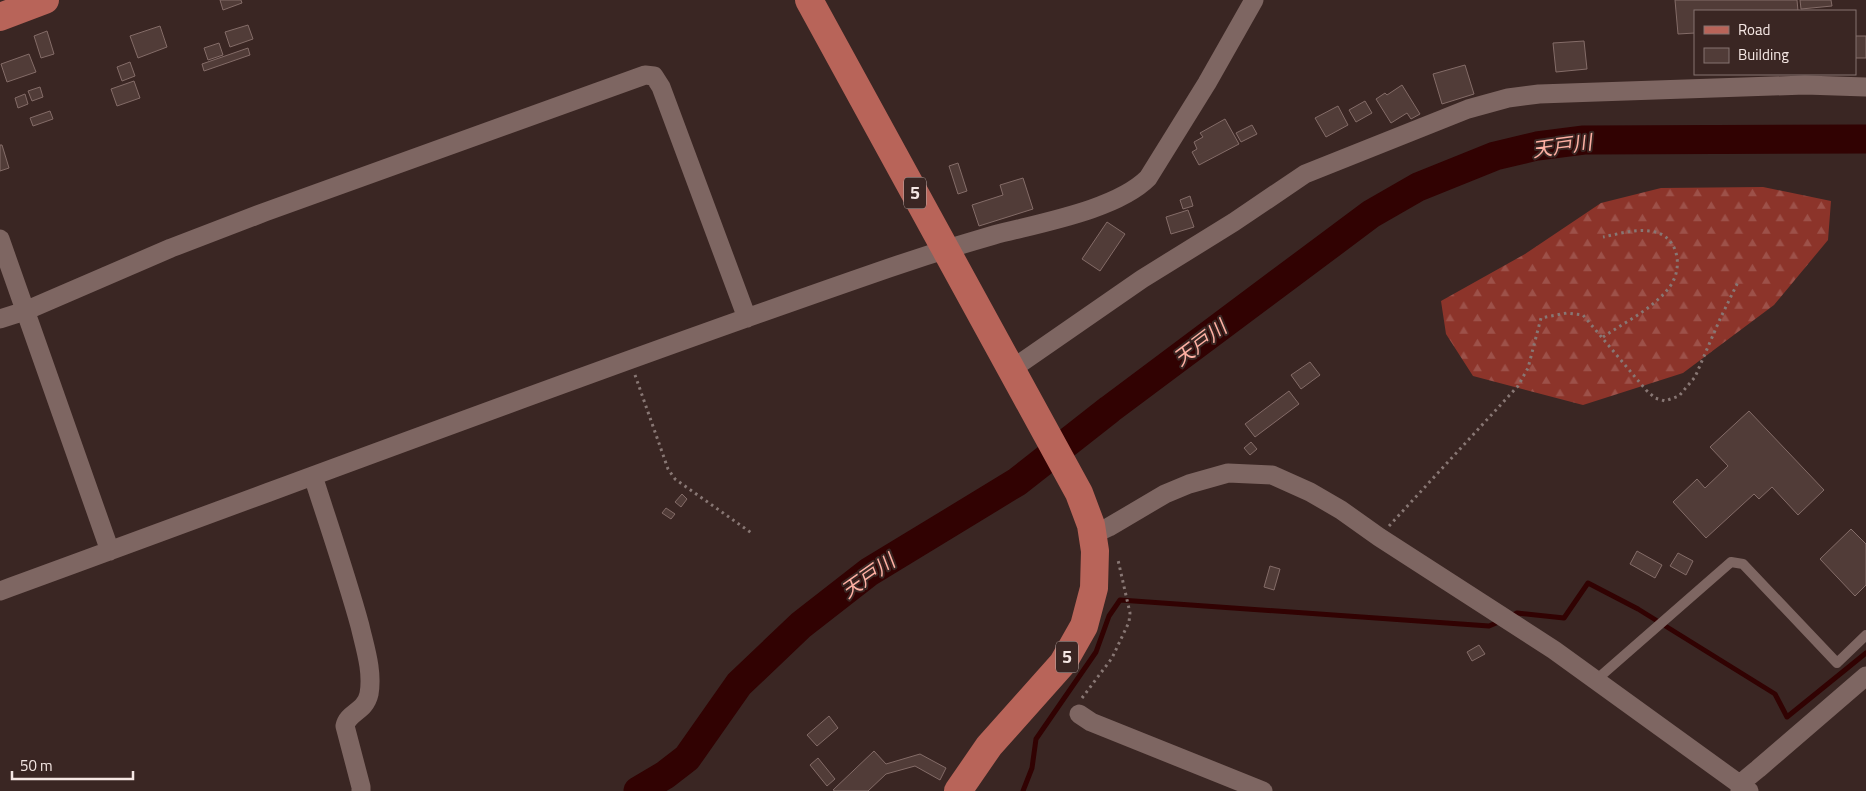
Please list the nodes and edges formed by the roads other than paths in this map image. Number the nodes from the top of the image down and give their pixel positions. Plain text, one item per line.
1 (45, 0) edge
2 (809, 0) edge
3 (1254, 0) edge
4 (0, 17) edge
5 (1866, 87) edge
6 (0, 239) edge
7 (946, 248) junction
8 (25, 311) junction
9 (746, 318) junction
10 (0, 319) edge
11 (1017, 377) junction
12 (313, 476) junction
13 (1101, 531) junction
14 (110, 551) junction
15 (0, 591) edge
16 (1866, 635) edge
17 (1866, 676) edge
18 (1596, 680) junction
19 (1078, 714) road end
20 (1744, 790) edge
21 (361, 791) edge
22 (958, 791) edge
23 (1263, 791) edge

1 - 4 main road
2 - 7 main road, 5
3 - 7 street
5 - 11 street
6 - 8 street
7 - 9 street
7 - 11 main road, 5
8 - 9 street
8 - 10 street
8 - 14 street
9 - 12 street
11 - 13 main road, 5
12 - 14 street
12 - 21 street
13 - 18 street
13 - 22 main road, 5
14 - 15 street
16 - 18 lane
17 - 20 street
18 - 20 street
19 - 23 street

